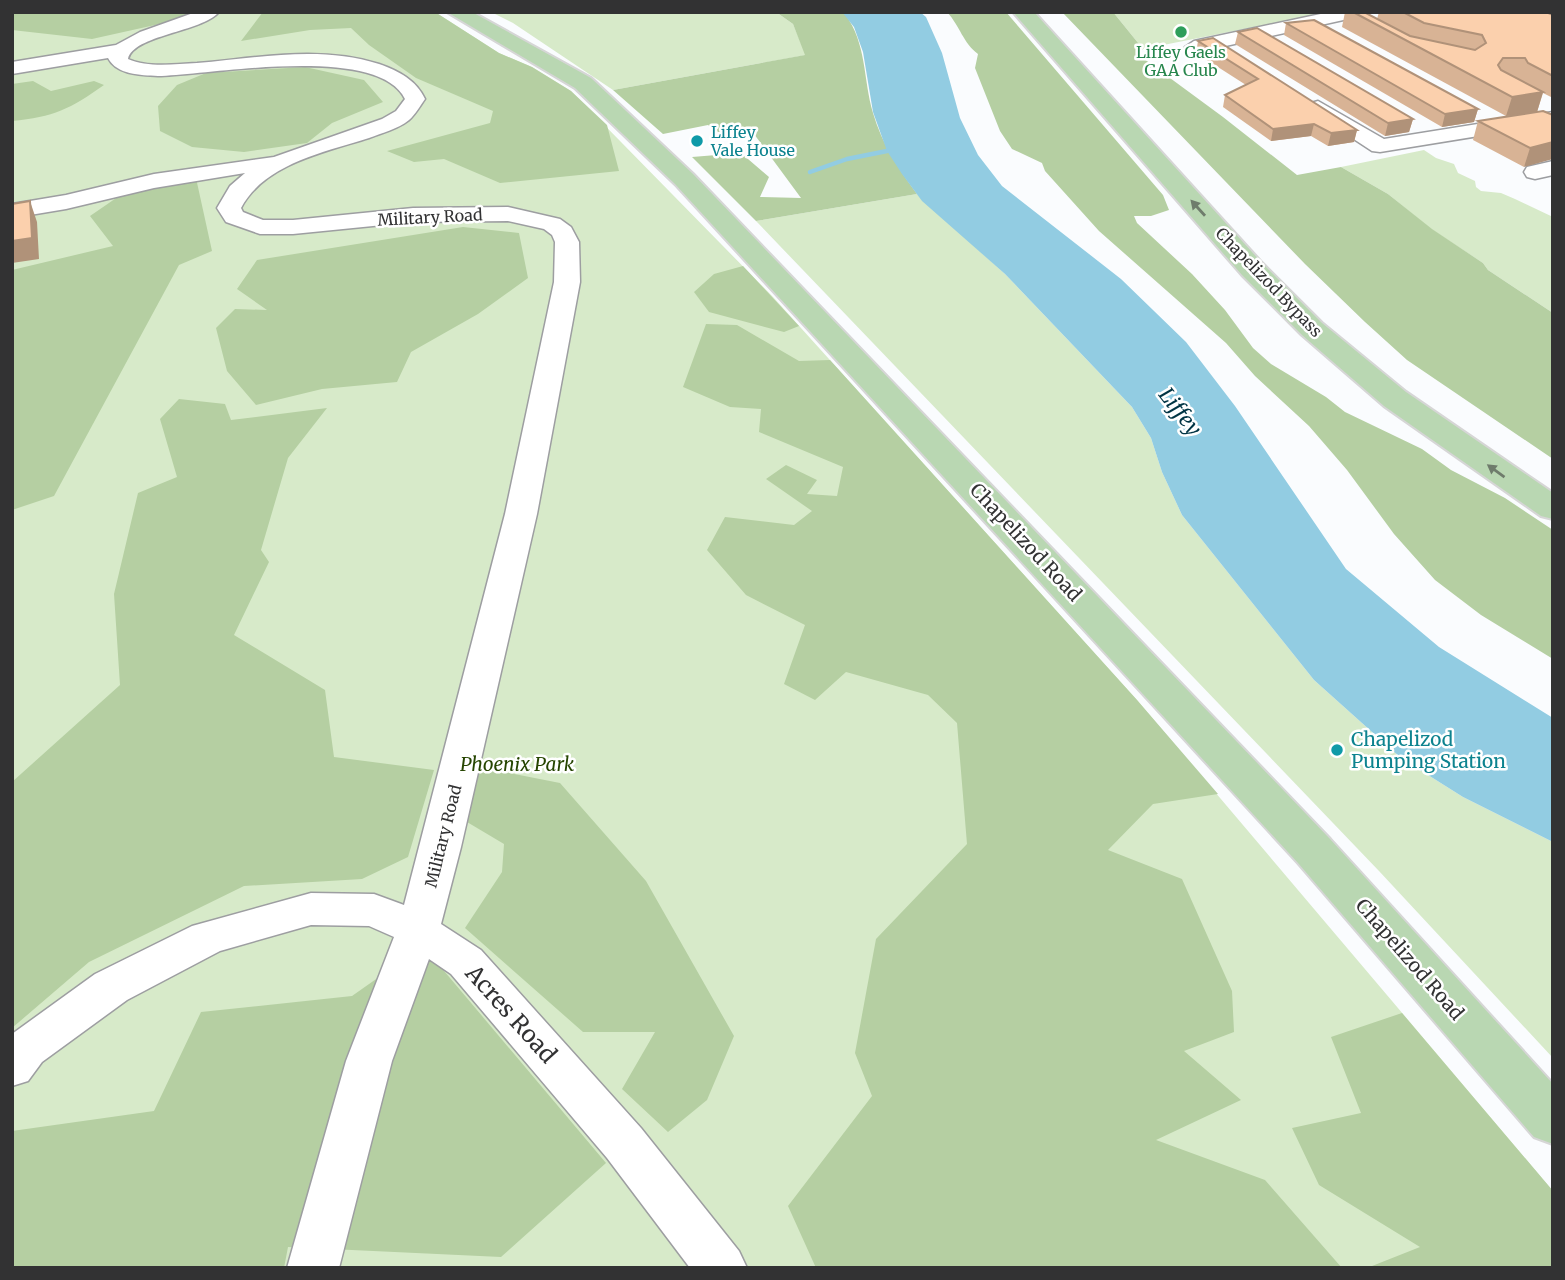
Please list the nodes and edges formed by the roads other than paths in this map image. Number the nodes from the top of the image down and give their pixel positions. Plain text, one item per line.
1 (210, 12) edge
2 (457, 12) edge
3 (1023, 12) edge
4 (1047, 12) edge
5 (1353, 13) edge
6 (1314, 22) junction
7 (1371, 26) edge
8 (1262, 33) junction
9 (1343, 38) edge
10 (1215, 43) junction
11 (1194, 47) dead end
12 (1285, 47) edge
13 (121, 50) junction
14 (1237, 57) edge
15 (12, 68) edge
16 (1300, 96) edge
17 (1533, 99) edge
18 (1468, 108) edge
19 (1548, 119) edge
20 (1414, 123) edge
21 (1502, 126) junction
22 (1438, 137) junction
23 (280, 163) junction
24 (12, 211) edge
25 (1390, 361) dead end
26 (1428, 391) dead end
27 (1553, 478) edge
28 (1553, 509) edge
29 (418, 930) junction
30 (12, 1067) edge
31 (1553, 1121) edge
32 (313, 1268) edge
33 (721, 1268) edge

1 - 13 street
2 - 31 main road, Chapelizod Road
28 -> 3 main road, Chapelizod Bypass
4 - 25 main road, Chapelizod Bypass
5 - 6 street
5 - 7 street
6 - 8 street
6 - 9 street
8 - 10 street
8 - 12 street
10 - 11 street
10 - 14 street
13 - 15 street
13 - 23 street, Military Road
16 - 22 street
17 - 19 street
18 - 21 street
19 - 21 street
20 - 22 street
21 - 22 street
23 - 24 street
23 - 29 street, Military Road
26 - 27 main road
29 - 30 street, Acres Road
29 - 32 street
29 - 33 street, Acres Road

